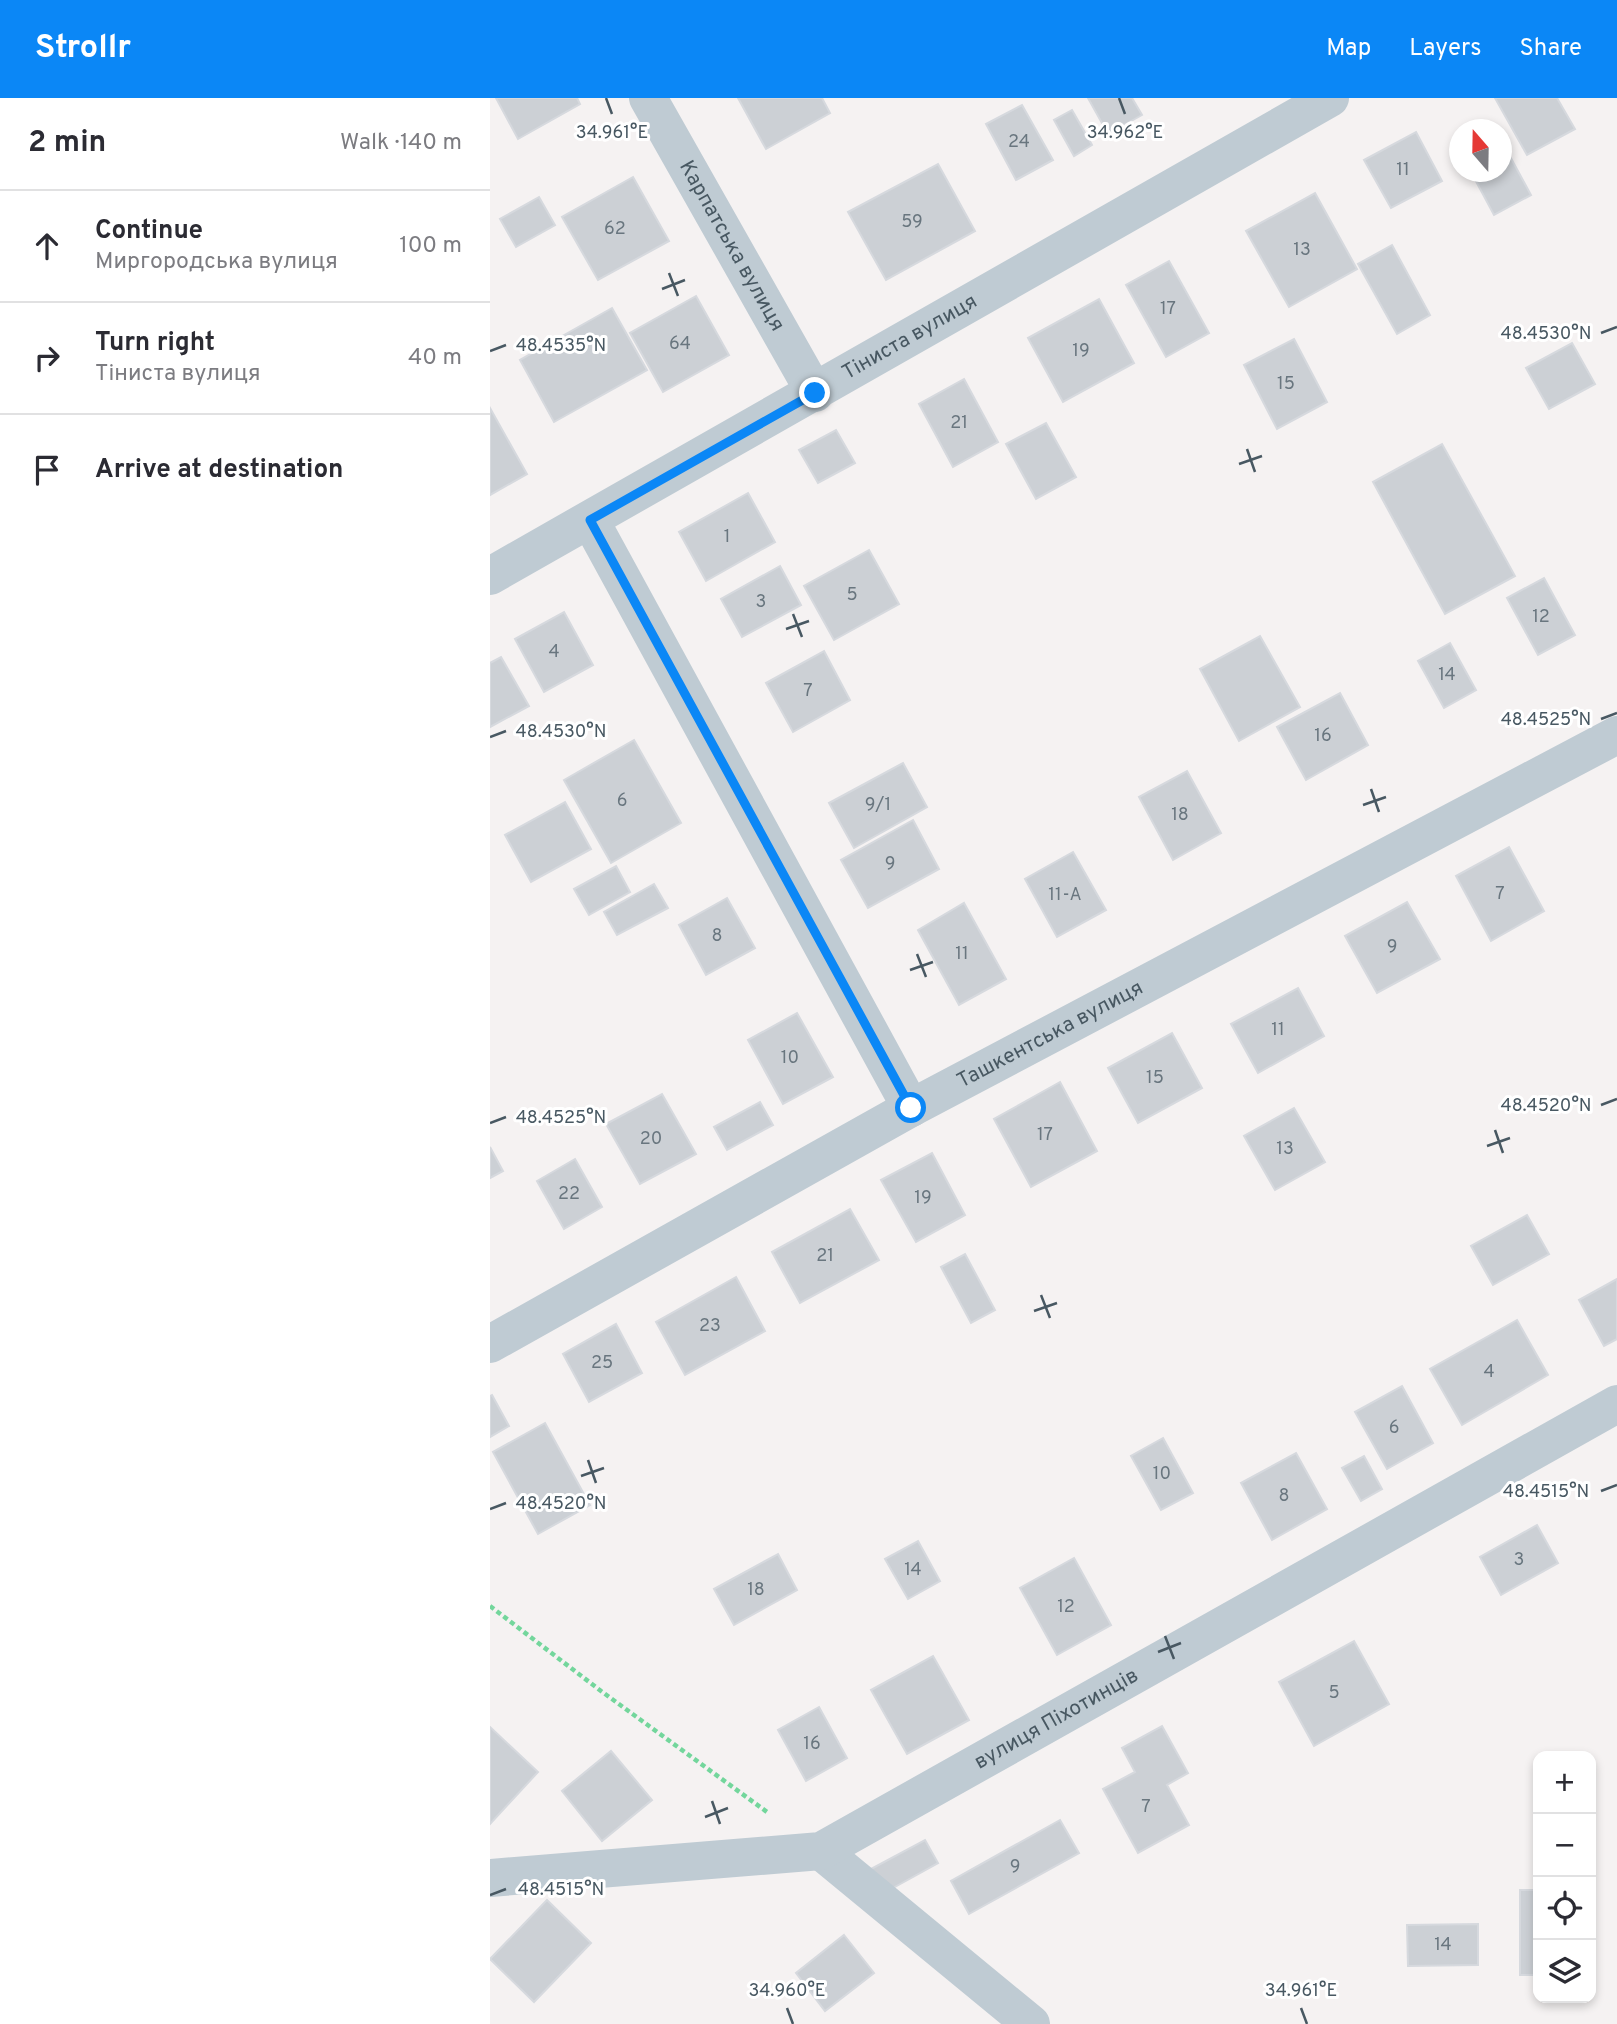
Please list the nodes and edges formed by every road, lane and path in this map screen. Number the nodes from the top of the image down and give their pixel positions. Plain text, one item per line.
1 (648, 98) edge
2 (1330, 98) edge
3 (815, 393) junction
4 (590, 520) junction
5 (490, 576) edge
6 (1617, 735) edge
7 (911, 1108) junction
8 (490, 1344) edge
9 (1617, 1404) edge
10 (490, 1606) edge
11 (821, 1852) junction
12 (490, 1878) edge
13 (1031, 2024) edge

1 - 3 street, Карпатська вулиця
2 - 3 street, Тіниста вулиця
3 - 4 street, Тіниста вулиця
4 - 5 street, Тіниста вулиця
4 - 7 street
6 - 7 street, Ташкентська вулиця
7 - 8 street, Ташкентська вулиця
9 - 11 street, вулиця Піхотинців
10 - 11 path
11 - 12 street, вулиця Піхотинців
11 - 13 street

